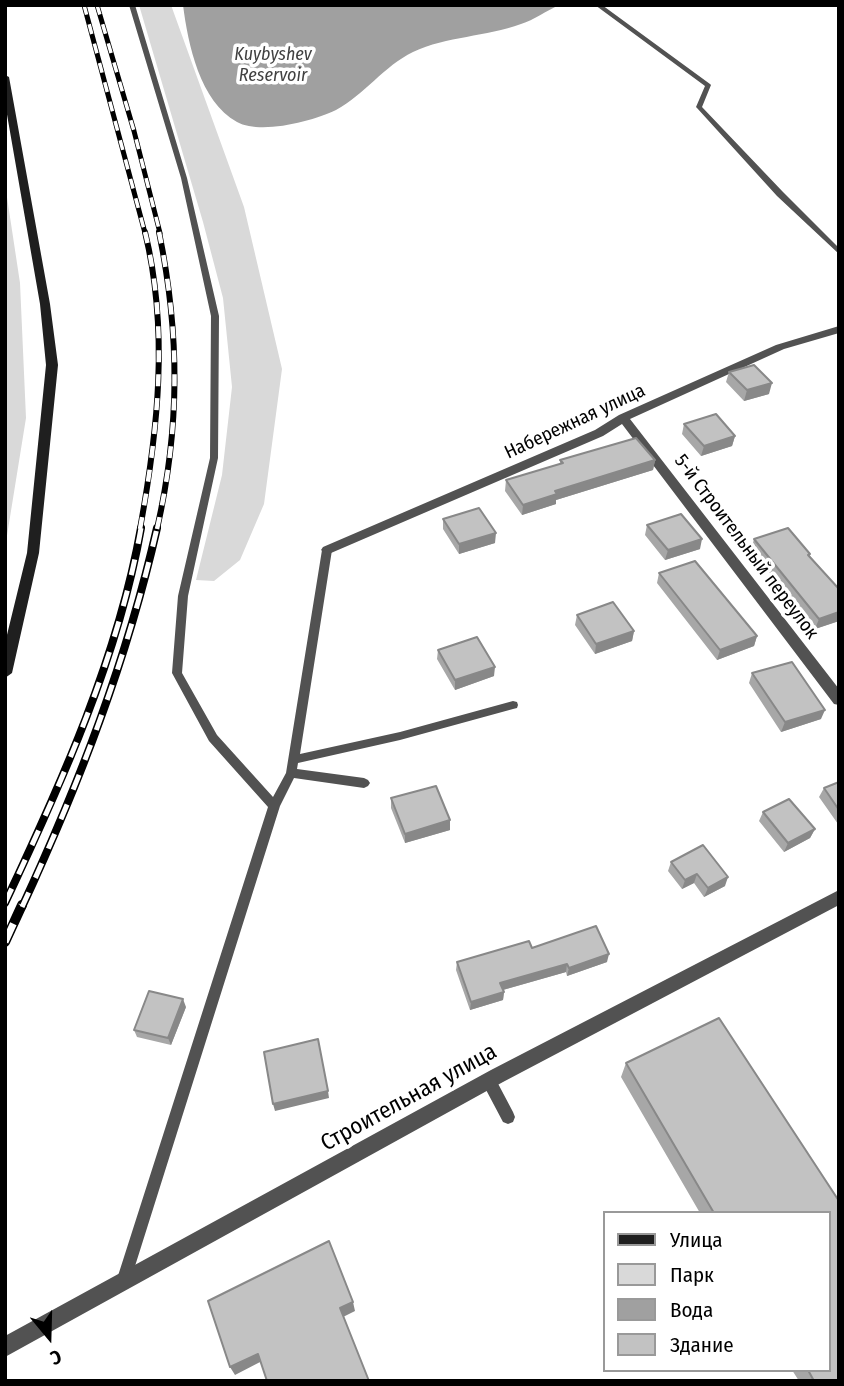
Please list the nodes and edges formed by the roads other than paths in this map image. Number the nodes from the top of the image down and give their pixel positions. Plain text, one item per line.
1 (132, 5) edge
2 (598, 5) edge
3 (5, 77) edge
4 (839, 251) edge
5 (839, 329) edge
6 (623, 418) junction
7 (327, 550) joint
8 (5, 673) edge
9 (839, 700) edge
10 (513, 705) dead end
11 (292, 767) junction
12 (364, 783) dead end
13 (274, 806) junction
14 (839, 897) edge
15 (489, 1081) junction
16 (508, 1117) dead end
17 (122, 1282) junction
18 (5, 1347) edge

1 - 13 lane
2 - 4 lane
3 - 8 main road
5 - 6 street, Набережная улица
6 - 7 street, Набережная улица
6 - 9 street, 5-й Строительный переулок
7 - 11 lane
10 - 11 lane
11 - 12 lane
11 - 13 lane
13 - 17 lane
14 - 15 street, Строительная улица
15 - 16 lane
15 - 17 street, Строительная улица
17 - 18 street, Строительная улица

